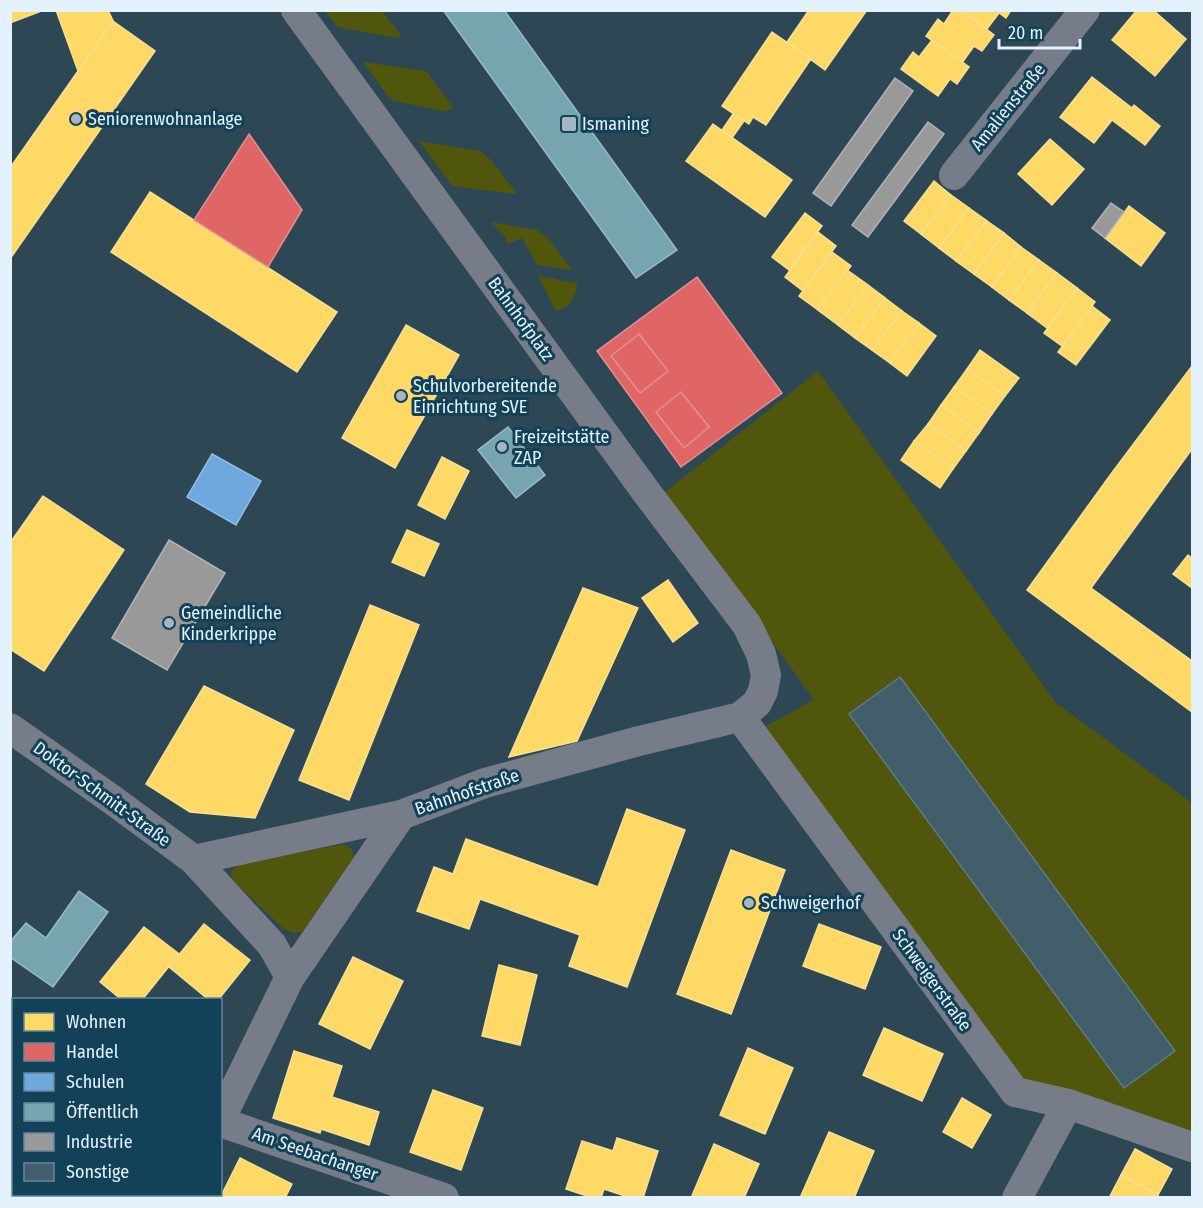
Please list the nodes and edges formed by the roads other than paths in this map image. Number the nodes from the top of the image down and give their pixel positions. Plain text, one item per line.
1 (296, 10) edge
2 (1085, 10) edge
3 (954, 175) dead end
4 (740, 717) junction
5 (10, 728) edge
6 (401, 815) junction
7 (194, 860) junction
8 (290, 977) junction
9 (1068, 1104) junction
10 (222, 1117) edge
11 (222, 1122) edge
12 (1192, 1147) edge
13 (444, 1197) edge
14 (1017, 1197) edge

1 - 4 street, Bahnhofplatz
2 - 3 street, Amalienstraße
4 - 6 street, Bahnhofstraße
4 - 9 street, Schweigerstraße
5 - 7 street, Doktor-Schmitt-Straße
6 - 7 street
6 - 8 street, Bahnhofstraße
7 - 8 street, Doktor-Schmitt-Straße
8 - 10 street, Bahnhofstraße
9 - 12 street, Schweigerstraße
9 - 14 street
11 - 13 street, Am Seebachanger

